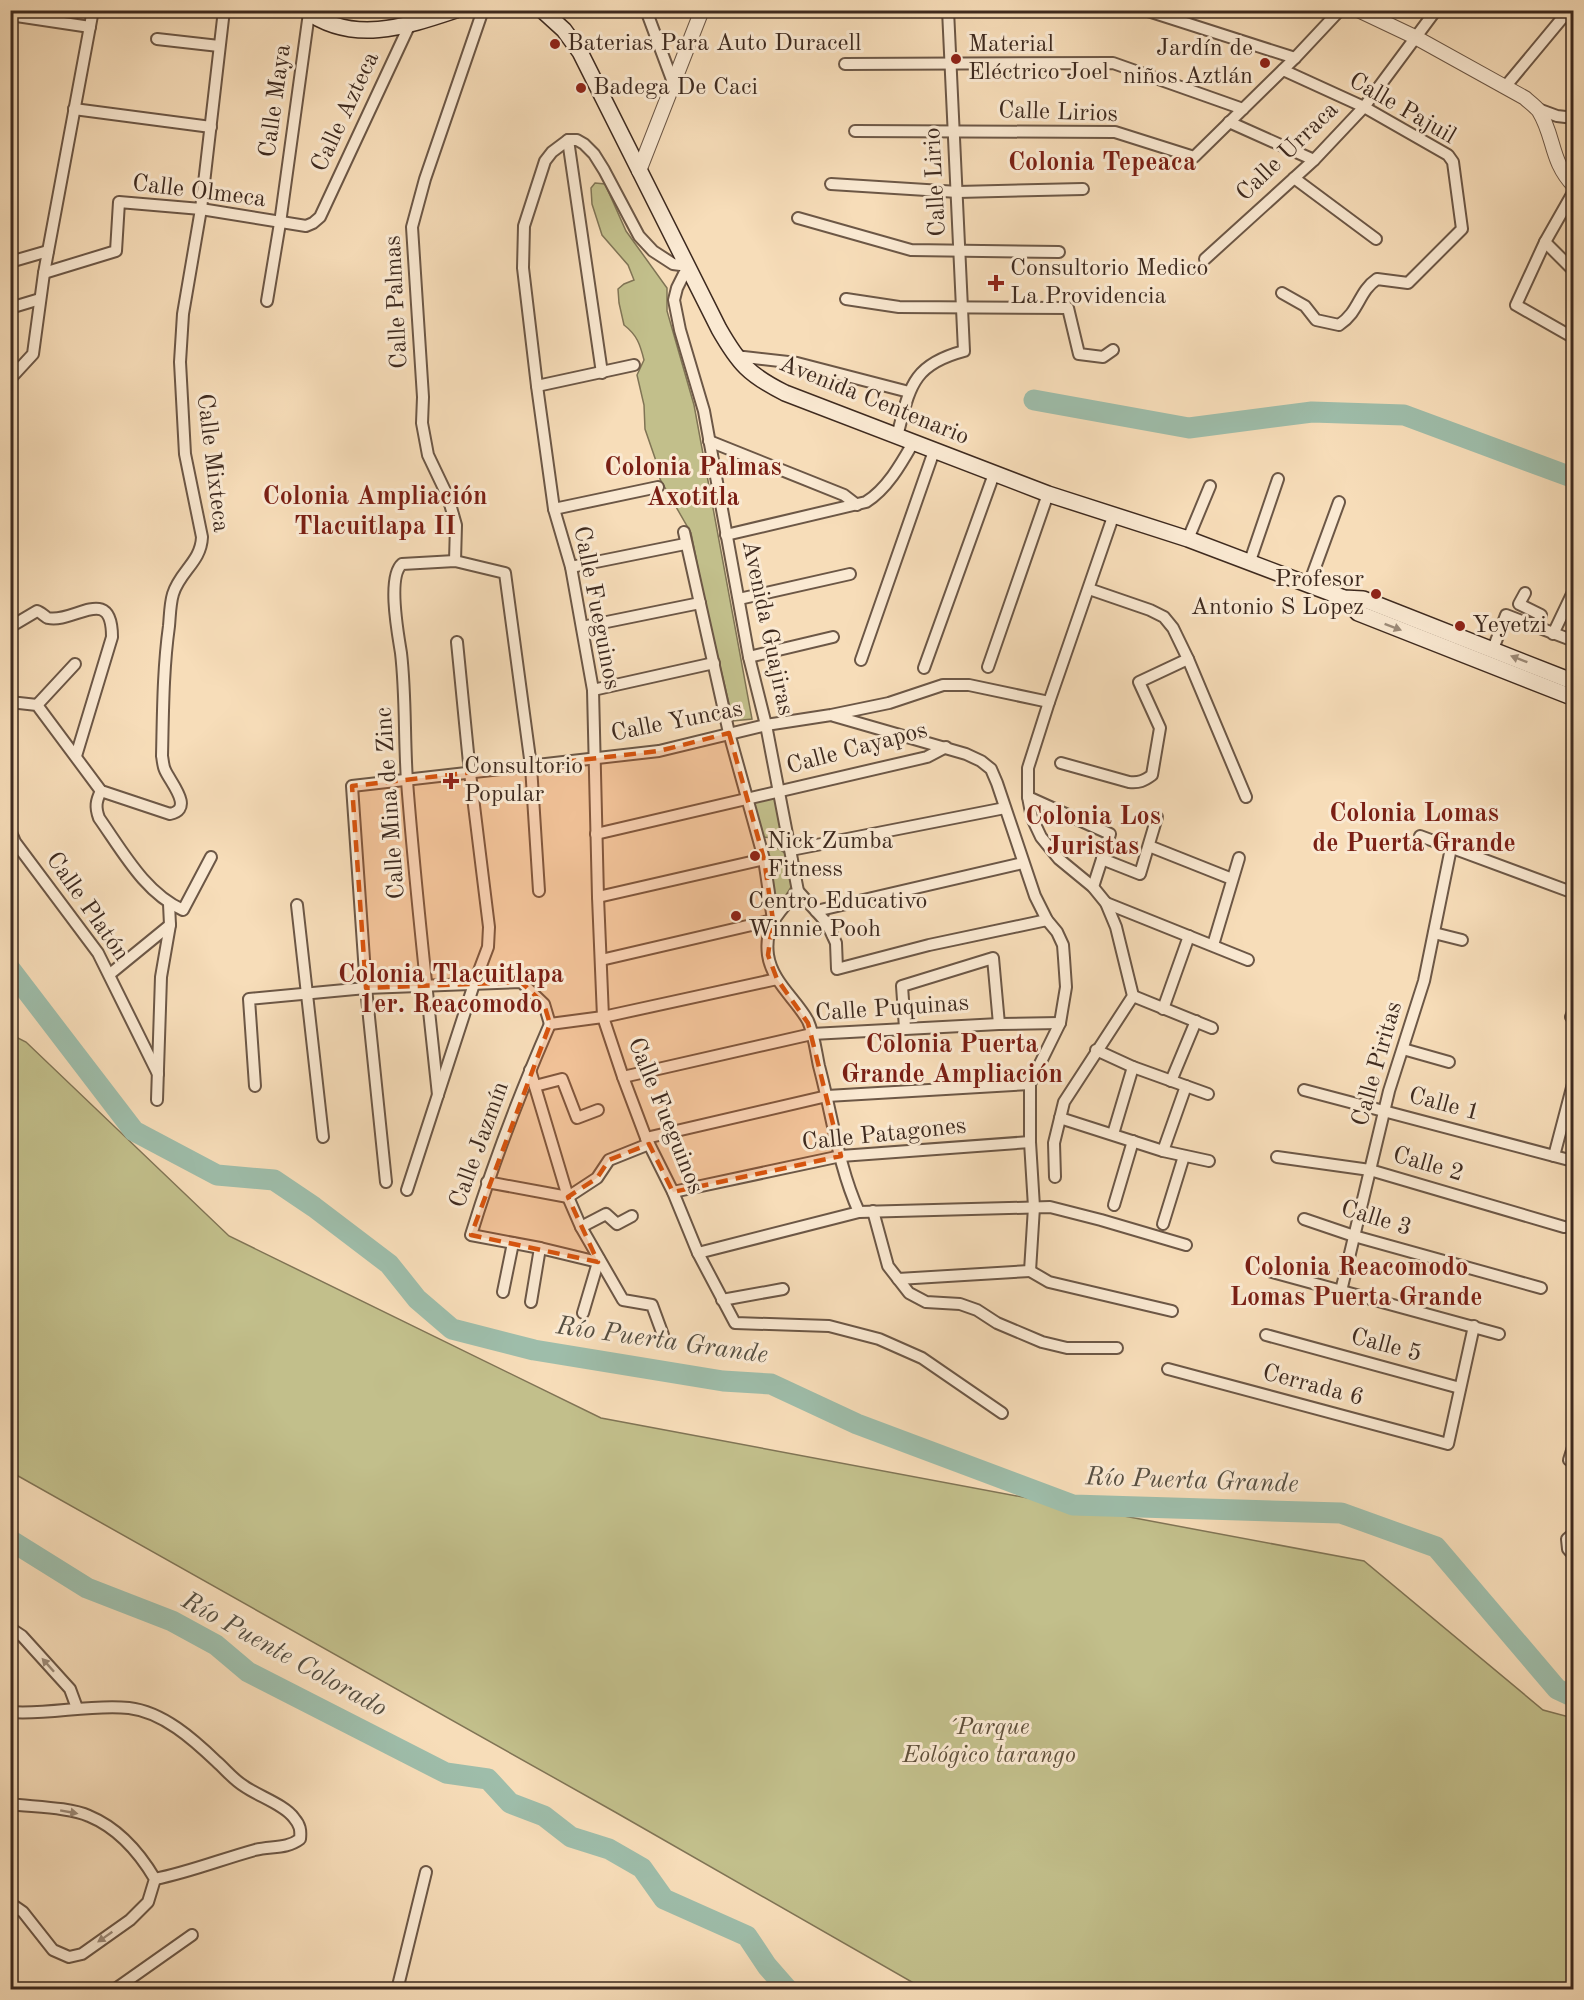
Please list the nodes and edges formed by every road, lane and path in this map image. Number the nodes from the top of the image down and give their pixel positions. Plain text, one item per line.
1 (93, 10) edge
2 (224, 10) edge
3 (456, 10) edge
4 (483, 10) edge
5 (542, 10) edge
6 (646, 10) edge
7 (702, 10) edge
8 (948, 10) edge
9 (1145, 10) edge
10 (1340, 10) edge
11 (1358, 10) edge
12 (1436, 10) edge
13 (1569, 10) edge
14 (307, 12) edge
15 (434, 14) edge
16 (10, 15) edge
17 (410, 24) junction
18 (90, 27) junction
19 (1415, 37) junction
20 (157, 39) dead end
21 (219, 46) junction
22 (1295, 58) junction
23 (845, 64) dead end
24 (951, 65) junction
25 (1283, 70) junction
26 (674, 84) junction
27 (1505, 87) junction
28 (1364, 107) junction
29 (74, 109) junction
30 (1243, 109) junction
31 (1538, 109) junction
32 (1574, 118) edge
33 (1229, 122) junction
34 (211, 127) junction
35 (855, 131) dead end
36 (954, 131) junction
37 (568, 140) junction
38 (1314, 160) junction
39 (639, 171) junction
40 (1294, 178) junction
41 (831, 184) dead end
42 (1574, 186) edge
43 (1083, 189) dead end
44 (1574, 191) edge
45 (957, 192) junction
46 (201, 209) junction
47 (320, 217) joint
48 (798, 218) dead end
49 (280, 223) junction
50 (1376, 239) dead end
51 (1545, 242) junction
52 (48, 251) junction
53 (960, 251) junction
54 (1059, 252) dead end
55 (1205, 259) dead end
56 (10, 262) edge
57 (688, 266) junction
58 (1574, 271) edge
59 (44, 273) junction
60 (1282, 293) dead end
61 (40, 299) junction
62 (846, 300) dead end
63 (267, 301) dead end
64 (10, 308) edge
65 (963, 309) junction
66 (1574, 338) edge
67 (1113, 350) dead end
68 (735, 356) junction
69 (634, 365) dead end
70 (602, 373) junction
71 (10, 379) edge
72 (537, 386) junction
73 (909, 392) junction
74 (897, 436) junction
75 (709, 441) junction
76 (913, 442) junction
77 (934, 451) junction
78 (994, 474) junction
79 (1278, 479) dead end
80 (1209, 486) dead end
81 (658, 487) dead end
82 (1048, 494) junction
83 (1339, 502) dead end
84 (857, 505) junction
85 (554, 508) junction
86 (1114, 514) junction
87 (726, 535) junction
88 (1188, 539) junction
89 (455, 561) junction
90 (1250, 561) junction
91 (571, 567) junction
92 (850, 574) dead end
93 (1309, 584) junction
94 (1089, 589) junction
95 (1574, 590) edge
96 (1525, 593) dead end
97 (1344, 598) junction
98 (739, 599) junction
99 (700, 603) junction
100 (10, 627) edge
101 (582, 627) junction
102 (1537, 627) junction
103 (1553, 634) junction
104 (833, 637) dead end
105 (1574, 641) edge
106 (457, 642) dead end
107 (1493, 649) junction
108 (749, 657) junction
109 (1188, 659) junction
110 (861, 660) dead end
111 (714, 663) junction
112 (75, 664) dead end
113 (988, 667) dead end
114 (924, 668) dead end
115 (1574, 682) edge
116 (593, 690) junction
117 (1574, 698) edge
118 (10, 702) edge
119 (1049, 702) junction
120 (37, 705) junction
121 (831, 715) junction
122 (766, 725) junction
123 (729, 733) junction
124 (946, 747) junction
125 (76, 756) junction
126 (594, 759) junction
127 (1061, 763) dead end
128 (531, 766) junction
129 (470, 773) junction
130 (407, 780) junction
131 (101, 791) junction
132 (780, 791) junction
133 (1029, 797) junction
134 (1246, 797) dead end
135 (747, 798) junction
136 (1005, 808) junction
137 (1158, 817) dead end
138 (10, 830) edge
139 (596, 834) junction
140 (1420, 836) dead end
141 (1149, 846) junction
142 (1451, 848) junction
143 (790, 850) junction
144 (211, 857) dead end
145 (1239, 858) dead end
146 (764, 859) junction
147 (1102, 859) junction
148 (1023, 862) junction
149 (1232, 879) junction
150 (1093, 887) junction
151 (540, 891) dead end
152 (798, 891) junction
153 (1574, 893) edge
154 (598, 897) junction
155 (1106, 903) junction
156 (169, 904) junction
157 (297, 904) dead end
158 (816, 911) junction
159 (773, 920) junction
160 (1047, 920) junction
161 (170, 925) junction
162 (1434, 933) junction
163 (1189, 936) junction
164 (1461, 940) dead end
165 (1213, 945) junction
166 (601, 960) junction
167 (1248, 960) dead end
168 (110, 974) junction
169 (777, 979) junction
170 (474, 984) junction
171 (427, 986) junction
172 (366, 988) junction
173 (307, 994) junction
174 (1133, 996) junction
175 (1164, 1009) junction
176 (603, 1017) junction
177 (1196, 1022) junction
178 (999, 1023) junction
179 (1060, 1023) junction
180 (550, 1024) junction
181 (905, 1028) junction
182 (1212, 1028) dead end
183 (812, 1034) junction
184 (1403, 1049) junction
185 (1096, 1050) junction
186 (1449, 1062) dead end
187 (1133, 1066) junction
188 (530, 1070) junction
189 (158, 1074) junction
190 (622, 1077) junction
191 (1574, 1080) edge
192 (1171, 1081) junction
193 (1030, 1084) junction
194 (255, 1086) dead end
195 (535, 1086) junction
196 (1186, 1086) junction
197 (1304, 1090) dead end
198 (438, 1095) junction
199 (1208, 1095) dead end
200 (827, 1096) junction
201 (157, 1100) dead end
202 (598, 1110) dead end
203 (1384, 1111) junction
204 (1060, 1118) junction
205 (1113, 1134) junction
206 (323, 1137) dead end
207 (647, 1141) junction
208 (1133, 1141) junction
209 (1030, 1142) junction
210 (1163, 1151) junction
211 (840, 1156) junction
212 (1184, 1156) junction
213 (1554, 1156) junction
214 (1277, 1157) dead end
215 (1209, 1161) dead end
216 (1573, 1161) edge
217 (1370, 1170) junction
218 (1055, 1177) dead end
219 (386, 1182) dead end
220 (487, 1182) junction
221 (407, 1190) dead end
222 (674, 1192) junction
223 (568, 1197) junction
224 (1114, 1205) dead end
225 (1034, 1207) junction
226 (873, 1211) junction
227 (860, 1212) junction
228 (632, 1216) dead end
229 (1304, 1219) dead end
230 (1163, 1224) dead end
231 (581, 1227) junction
232 (1564, 1227) dead end
233 (1354, 1236) junction
234 (513, 1243) junction
235 (1186, 1245) dead end
236 (540, 1248) junction
237 (698, 1253) junction
238 (599, 1261) junction
239 (1030, 1271) junction
240 (1272, 1272) dead end
241 (898, 1279) junction
242 (1541, 1288) dead end
243 (783, 1289) dead end
244 (1341, 1291) junction
245 (503, 1292) dead end
246 (722, 1300) junction
247 (531, 1302) dead end
248 (1172, 1311) dead end
249 (583, 1313) dead end
250 (1474, 1326) junction
251 (1499, 1334) dead end
252 (663, 1335) dead end
253 (1266, 1335) dead end
254 (1117, 1348) dead end
255 (1168, 1369) dead end
256 (1460, 1388) junction
257 (1002, 1413) dead end
258 (1574, 1444) edge
259 (1569, 1460) dead end
260 (1570, 1536) edge
261 (1574, 1556) edge
262 (10, 1628) edge
263 (77, 1708) junction
264 (10, 1712) edge
265 (10, 1804) edge
266 (426, 1872) dead end
267 (155, 1879) junction
268 (10, 1903) edge
269 (192, 1935) dead end
270 (114, 1989) edge
271 (397, 1989) edge

1 - 18 street
2 - 21 street, Calle Mixteca
3 - 15 main road
4 - 89 street, Calle Palmas
5 - 39 main road, Avenida Centenario
6 - 26 street
7 - 26 street
8 - 24 street, Calle Lirio
9 - 22 street
10 - 22 street
11 - 19 street
12 - 19 street, Calle Urraca
13 - 27 street
14 - 17 main road
14 - 49 street, Calle Maya
15 - 17 main road
16 - 18 street
17 - 47 street, Calle Azteca
18 - 29 street
19 - 27 street
19 - 28 street, Calle Urraca
20 - 21 street
21 - 34 street, Calle Mixteca
22 - 25 street
23 - 24 street
24 - 30 street
24 - 36 street, Calle Lirio
25 - 28 street, Calle Pajuil
25 - 30 street
26 - 39 street
27 - 31 street
28 - 38 street, Calle Urraca
28 - 60 street, Calle Pajuil
29 - 34 street
29 - 52 street
30 - 33 street
31 - 32 street
31 - 42 street
33 - 36 street, Calle Lirios
33 - 38 street
34 - 46 street, Calle Mixteca
35 - 36 street, Calle Lirios
36 - 45 street, Calle Lirio
37 - 57 street
37 - 70 street
37 - 72 street, Calle Fueguinos
38 - 40 street, Calle Urraca
39 - 57 main road, Avenida Centenario
40 - 50 street
40 - 55 street, Calle Urraca
41 - 45 street
43 - 45 street
44 - 51 street
45 - 53 street, Calle Lirio
46 - 49 street, Calle Olmeca
46 - 59 street, Calle Olmeca
46 - 131 street, Calle Mixteca
47 - 49 street, Calle Olmeca
48 - 53 street
49 - 63 street, Calle Maya
51 - 58 street
51 - 66 street
52 - 56 street
52 - 59 street
53 - 54 street
53 - 65 street, Calle Lirio
57 - 68 main road, Avenida Centenario
57 - 75 street, Avenida Guajiras
59 - 61 street
61 - 64 street
61 - 71 street
62 - 65 street
65 - 67 street
65 - 73 street, Calle Lirio
68 - 73 street
68 - 74 main road, Avenida Centenario
69 - 70 street
70 - 72 street
72 - 85 street, Calle Fueguinos
73 - 74 street
74 - 76 main road, Avenida Centenario
75 - 84 street
75 - 87 street, Avenida Guajiras
76 - 77 main road, Avenida Centenario
76 - 84 street
77 - 78 main road, Avenida Centenario
77 - 110 street
78 - 82 main road, Avenida Centenario
78 - 114 street
79 - 90 street
80 - 88 street
81 - 85 street
82 - 86 main road, Avenida Centenario
82 - 113 street
83 - 93 street
84 - 87 street
85 - 91 street, Calle Fueguinos
86 - 88 main road, Avenida Centenario
86 - 94 street
87 - 98 street, Avenida Guajiras
88 - 90 main road, Avenida Centenario
89 - 128 street
89 - 130 street, Calle Mina de Zinc
90 - 93 main road, Avenida Centenario
91 - 99 street
91 - 101 street, Calle Fueguinos
92 - 98 street
93 - 97 main road, Avenida Centenario
94 - 109 street
94 - 119 street
95 - 103 street
96 - 102 street
97 - 107 main road, Avenida Centenario
97 -> 117 main road, Avenida Centenario
98 - 108 street, Avenida Guajiras
99 - 101 street
99 - 111 street
100 - 125 street
101 - 116 street, Calle Fueguinos
102 - 103 street
102 - 107 street
103 - 105 street
104 - 108 street
106 - 129 street
115 -> 107 main road, Avenida Centenario
108 - 122 street, Avenida Guajiras
109 - 127 street
109 - 134 street
111 - 116 street
111 - 123 street
112 - 120 street
116 - 126 street, Calle Fueguinos
118 - 120 street
119 - 121 street, Calle Yuncas
119 - 133 street
120 - 125 street
121 - 122 street, Calle Yuncas
121 - 124 street
122 - 123 street, Calle Yuncas
122 - 132 street, Avenida Guajiras
123 - 126 street, Calle Yuncas
123 - 135 street
124 - 132 street, Calle Cayapos
124 - 136 street
125 - 131 street
126 - 128 street, Calle Yuncas
126 - 139 street, Calle Fueguinos
128 - 129 street, Calle Yuncas
128 - 151 street
129 - 130 street, Calle Yuncas
129 - 170 street
130 - 171 street, Calle Mina de Zinc
130 - 172 street, Calle Yuncas
131 - 156 street
132 - 135 street
132 - 143 street, Avenida Guajiras
133 - 147 street
133 - 150 street
135 - 139 street
135 - 146 street
136 - 143 street
136 - 148 street
137 - 141 street
138 - 168 street, Calle Platón
139 - 154 street, Calle Fueguinos
140 - 142 street
141 - 147 street
141 - 149 street
142 - 153 street
142 - 162 street, Calle Piritas
143 - 152 street, Avenida Guajiras
144 - 156 street
145 - 149 street
146 - 154 street
146 - 159 street
147 - 150 street
148 - 158 street
148 - 160 street
149 - 165 street
150 - 155 street
152 - 158 street
152 - 159 street
154 - 166 street, Calle Fueguinos
155 - 163 street
155 - 174 street
156 - 161 street
157 - 173 street
158 - 160 street
159 - 166 street
159 - 169 street
160 - 179 street
161 - 168 street
161 - 189 street
162 - 164 street
162 - 184 street, Calle Piritas
163 - 165 street
163 - 175 street
165 - 167 street
166 - 176 street, Calle Fueguinos
168 - 189 street, Calle Platón
169 - 176 street
169 - 183 street
170 - 171 street
170 - 180 street
170 - 198 street
171 - 172 street
171 - 198 street, Calle Mina de Zinc
172 - 173 street
172 - 219 street
173 - 194 street
173 - 206 street
174 - 175 street
174 - 185 street
175 - 177 street
176 - 180 street
176 - 190 street, Calle Fueguinos
177 - 182 street
177 - 192 street
178 - 179 street, Calle Puquinas
178 - 181 street, Calle Puquinas
178 - 181 street
179 - 193 street
180 - 188 street, Calle Jazmín
181 - 183 street, Calle Puquinas
183 - 190 street, Calle Puquinas
183 - 200 street
184 - 186 street
184 - 203 street, Calle Piritas
185 - 187 street
185 - 204 street
187 - 192 street
187 - 205 street
188 - 195 street
188 - 220 street, Calle Jazmín
189 - 201 street
190 - 207 street, Calle Fueguinos
191 - 213 street
192 - 196 street
193 - 200 street
193 - 209 street
195 - 202 street
195 - 223 street
196 - 199 street
196 - 210 street
197 - 203 street, Calle 1
198 - 221 street
200 - 207 street
200 - 211 street
203 - 213 street, Calle 1
203 - 217 street, Calle Piritas
204 - 205 street
204 - 218 street
205 - 208 street
207 - 222 street, Calle Fueguinos
207 - 223 street
208 - 210 street
208 - 224 street
209 - 211 street, Calle Patagones
209 - 225 street
210 - 212 street
211 - 222 street, Calle Patagones
211 - 227 street
212 - 215 street
212 - 230 street
213 - 216 street, Calle 1
214 - 217 street, Calle 2
217 - 232 street, Calle 2
217 - 233 street, Calle Piritas
220 - 223 street
220 - 234 street, Calle Jazmín
222 - 237 street, Calle Fueguinos
223 - 231 street
225 - 226 street
225 - 235 street
225 - 239 street
226 - 227 street
226 - 241 street
227 - 237 street
228 - 231 street
229 - 233 street, Calle 3
231 - 238 street
233 - 242 street, Calle 3
233 - 244 street, Calle Piritas
234 - 236 street
234 - 245 street
236 - 238 street
236 - 247 street
237 - 246 street, Calle Fueguinos
238 - 249 street
238 - 252 street
239 - 241 street
239 - 248 street
240 - 244 street
241 - 254 street
243 - 246 street
244 - 250 street
246 - 257 street, Calle Fueguinos
250 - 251 street
250 - 256 street
253 - 256 street, Calle 5
255 - 256 street, Cerrada 6
258 - 259 street
260 - 261 street
263 -> 262 street
263 - 264 street
263 - 267 street
265 -> 267 street
266 - 271 street
267 -> 268 street
269 - 270 street

